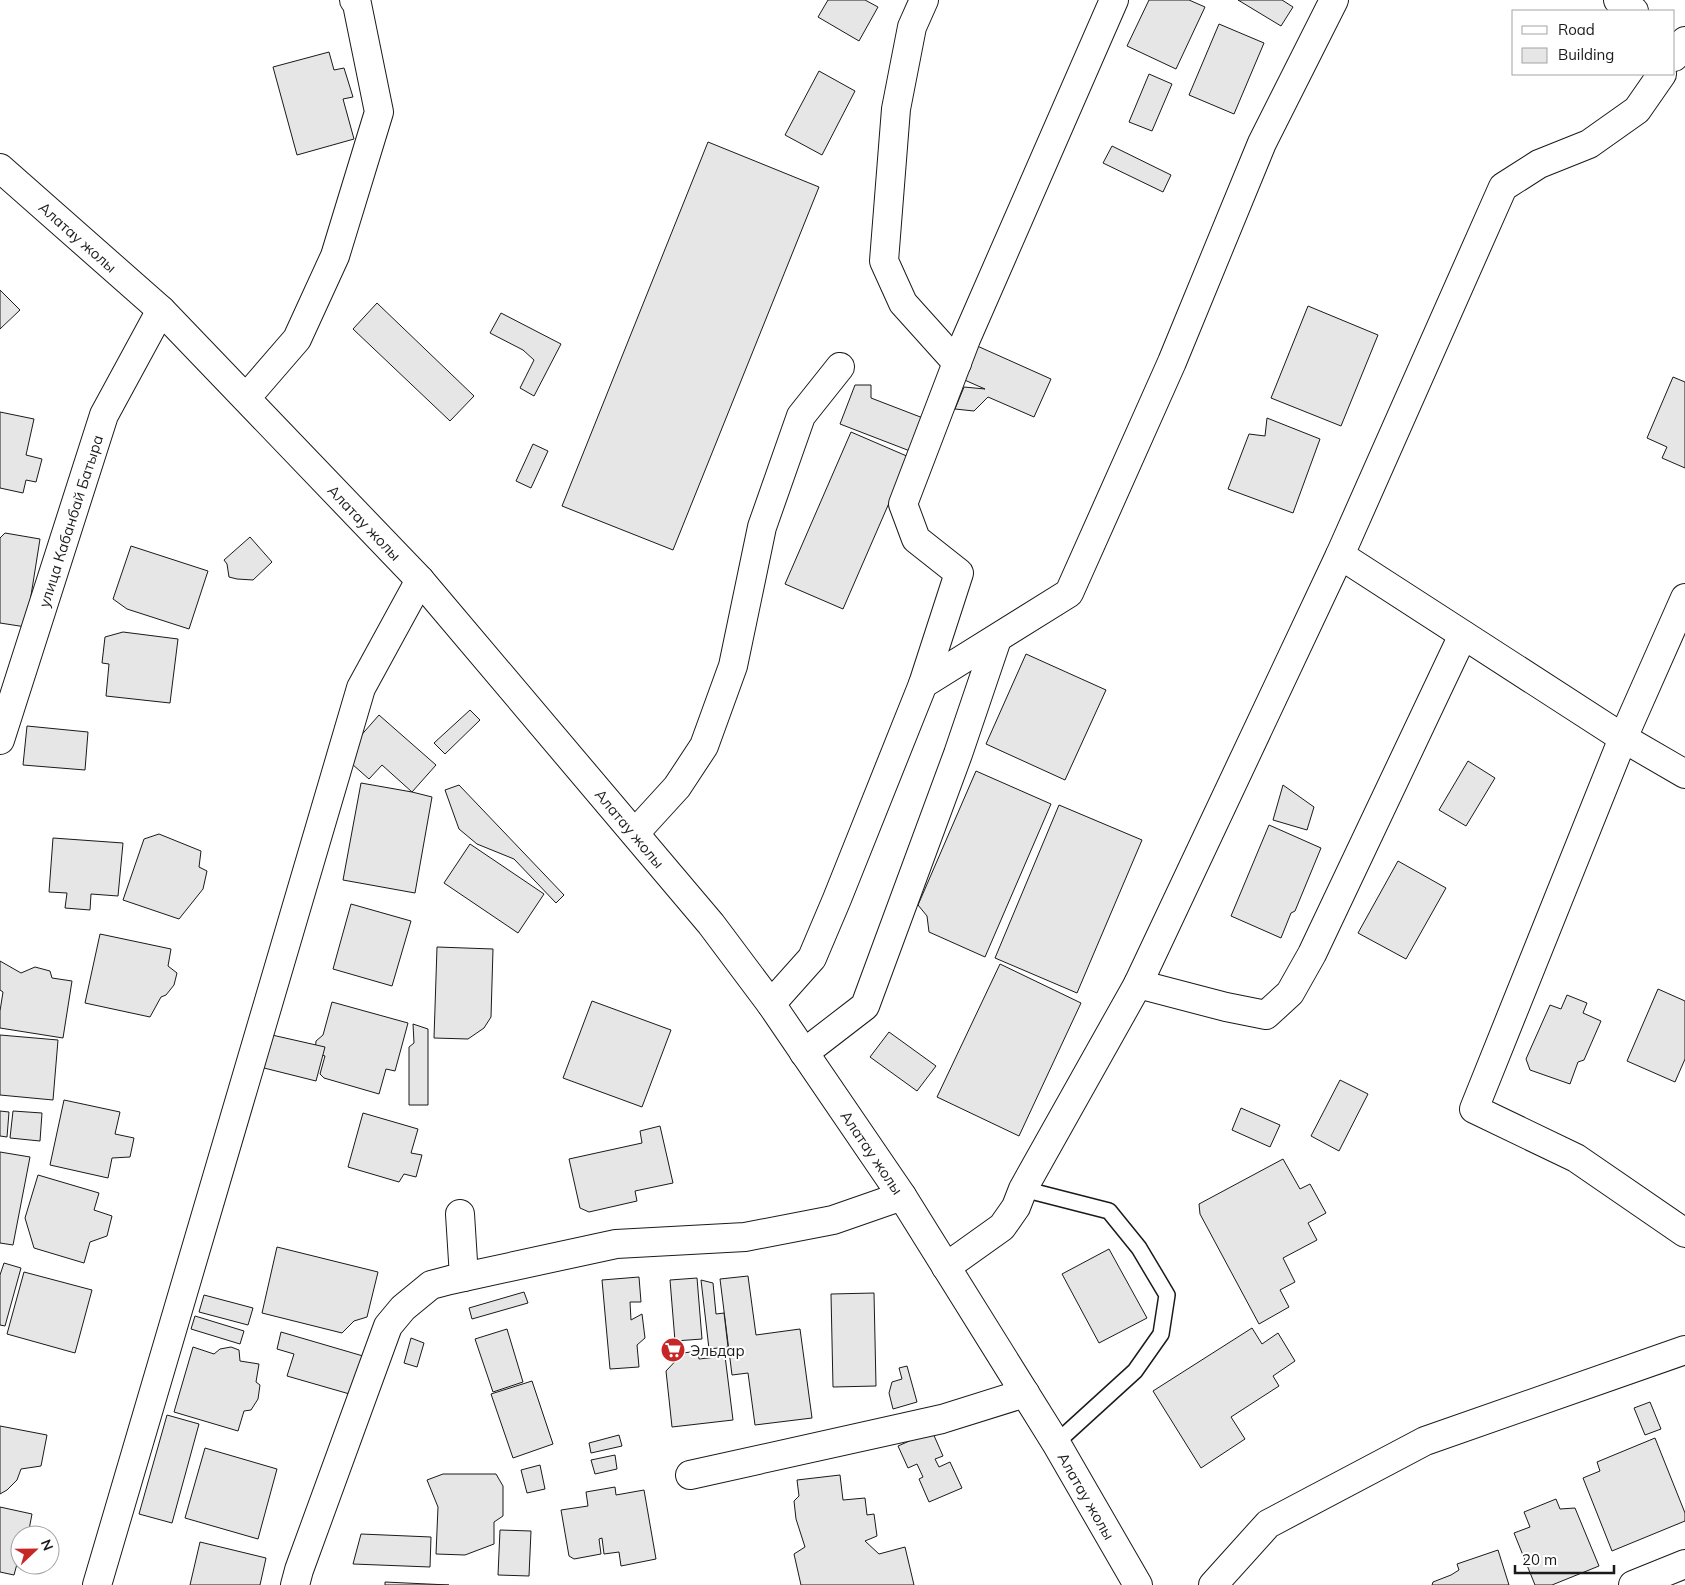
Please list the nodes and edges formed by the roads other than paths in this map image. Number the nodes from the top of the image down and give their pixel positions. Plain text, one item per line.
1 (354, 0) edge
2 (924, 0) edge
3 (1114, 0) edge
4 (1334, 0) edge
5 (1618, 0) edge
6 (1633, 10) edge
7 (1685, 41) edge
8 (1675, 56) edge
9 (1661, 75) edge
10 (0, 168) edge
11 (161, 310) junction
12 (958, 362) junction
13 (840, 367) dead end
14 (246, 398) junction
15 (1340, 555) junction
16 (420, 580) junction
17 (1685, 598) edge
18 (1463, 635) junction
19 (997, 639) junction
20 (923, 684) junction
21 (1623, 738) junction
22 (0, 740) edge
23 (1685, 774) edge
24 (635, 833) junction
25 (1138, 984) junction
26 (771, 1004) junction
27 (804, 1052) junction
28 (1023, 1189) junction
29 (902, 1196) junction
30 (460, 1214) dead end
31 (1685, 1232) edge
32 (946, 1267) junction
33 (464, 1277) junction
34 (1685, 1350) edge
35 (1025, 1393) junction
36 (1056, 1443) junction
37 (690, 1476) dead end
38 (1685, 1564) edge
39 (96, 1585) edge
40 (294, 1585) edge
41 (1138, 1585) edge
42 (1213, 1585) edge
43 (1632, 1585) edge

1 - 14 street
2 - 12 street
3 - 12 street
4 - 19 street
5 - 6 street
7 - 8 street
9 - 15 street
10 - 11 street, Алатау жолы
11 - 14 street, Алатау жолы
11 - 22 street, улица Кабанбай Батыра
12 - 20 street
13 - 24 street
14 - 16 street, Алатау жолы
15 - 18 street
15 - 25 street
16 - 24 street, Алатау жолы
16 - 39 street
17 - 21 street
18 - 21 street
18 - 25 street
19 - 20 street
19 - 27 street
20 - 26 street
21 - 23 street
21 - 31 street
24 - 26 street, Алатау жолы
25 - 28 street
26 - 27 street, Алатау жолы
27 - 29 street, Алатау жолы
28 - 32 street
28 - 36 lane
29 - 32 street, Алатау жолы
29 - 33 street
30 - 33 street
32 - 35 street, Алатау жолы
33 - 40 street
34 - 42 street
35 - 36 street, Алатау жолы
35 - 37 street
36 - 41 street, Алатау жолы
38 - 43 street

